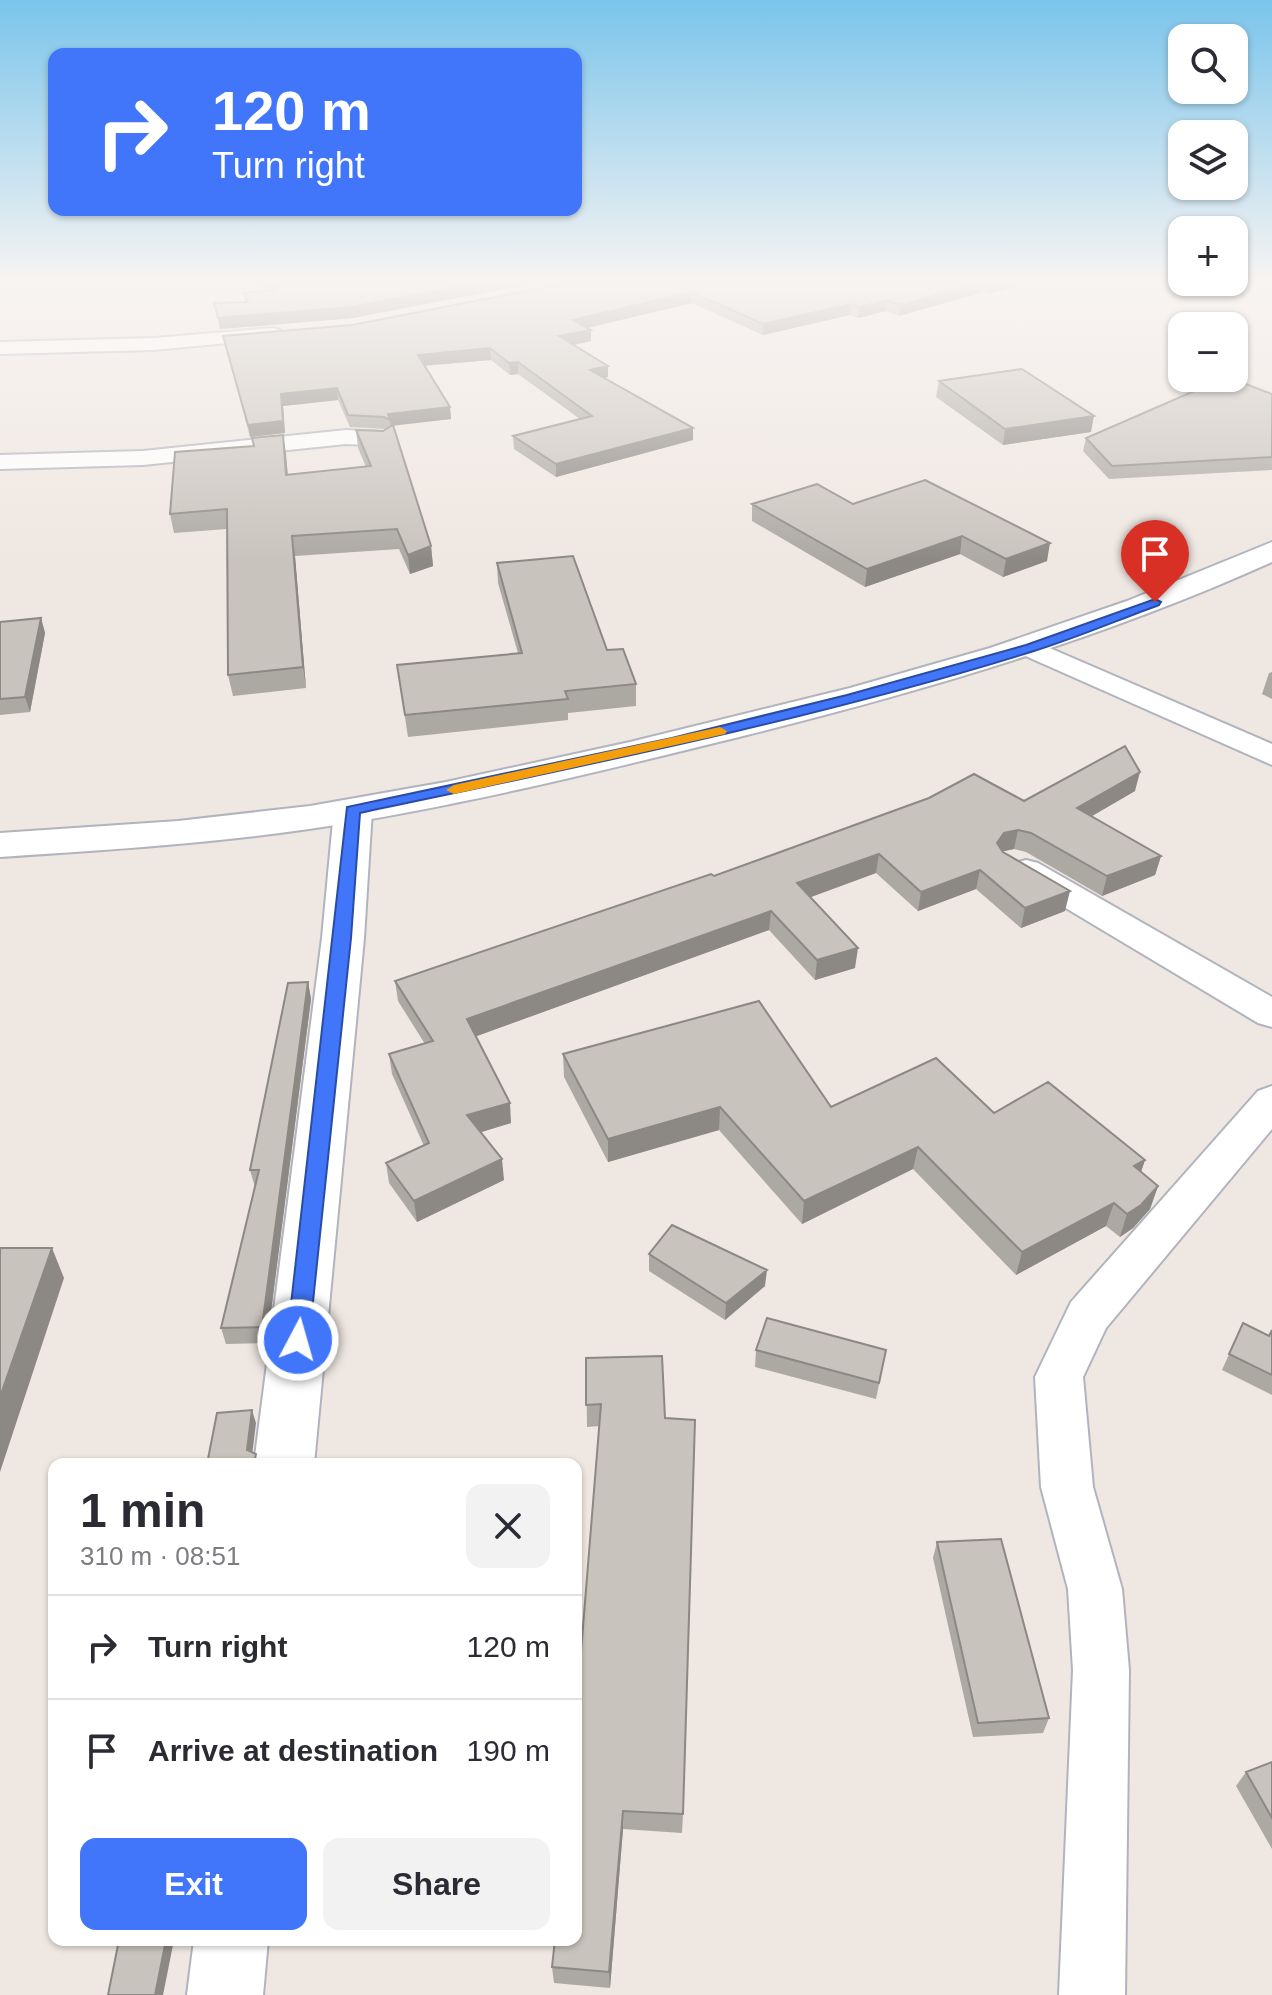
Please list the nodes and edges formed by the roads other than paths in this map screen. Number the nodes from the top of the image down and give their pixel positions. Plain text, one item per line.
1 (385, 439) edge
2 (0, 462) edge
3 (1272, 551) edge
4 (1031, 648) junction
5 (1272, 756) edge
6 (353, 810) junction
7 (0, 845) edge
8 (1013, 862) edge
9 (1272, 1014) edge
10 (1272, 1101) edge
11 (285, 1458) edge
12 (230, 1946) edge
13 (225, 1995) edge
14 (1092, 1995) edge

1 - 2 street
3 - 4 main road
4 - 5 street
4 - 6 main road
6 - 7 main road
6 - 11 main road
8 - 9 street
10 - 14 street
12 - 13 main road

